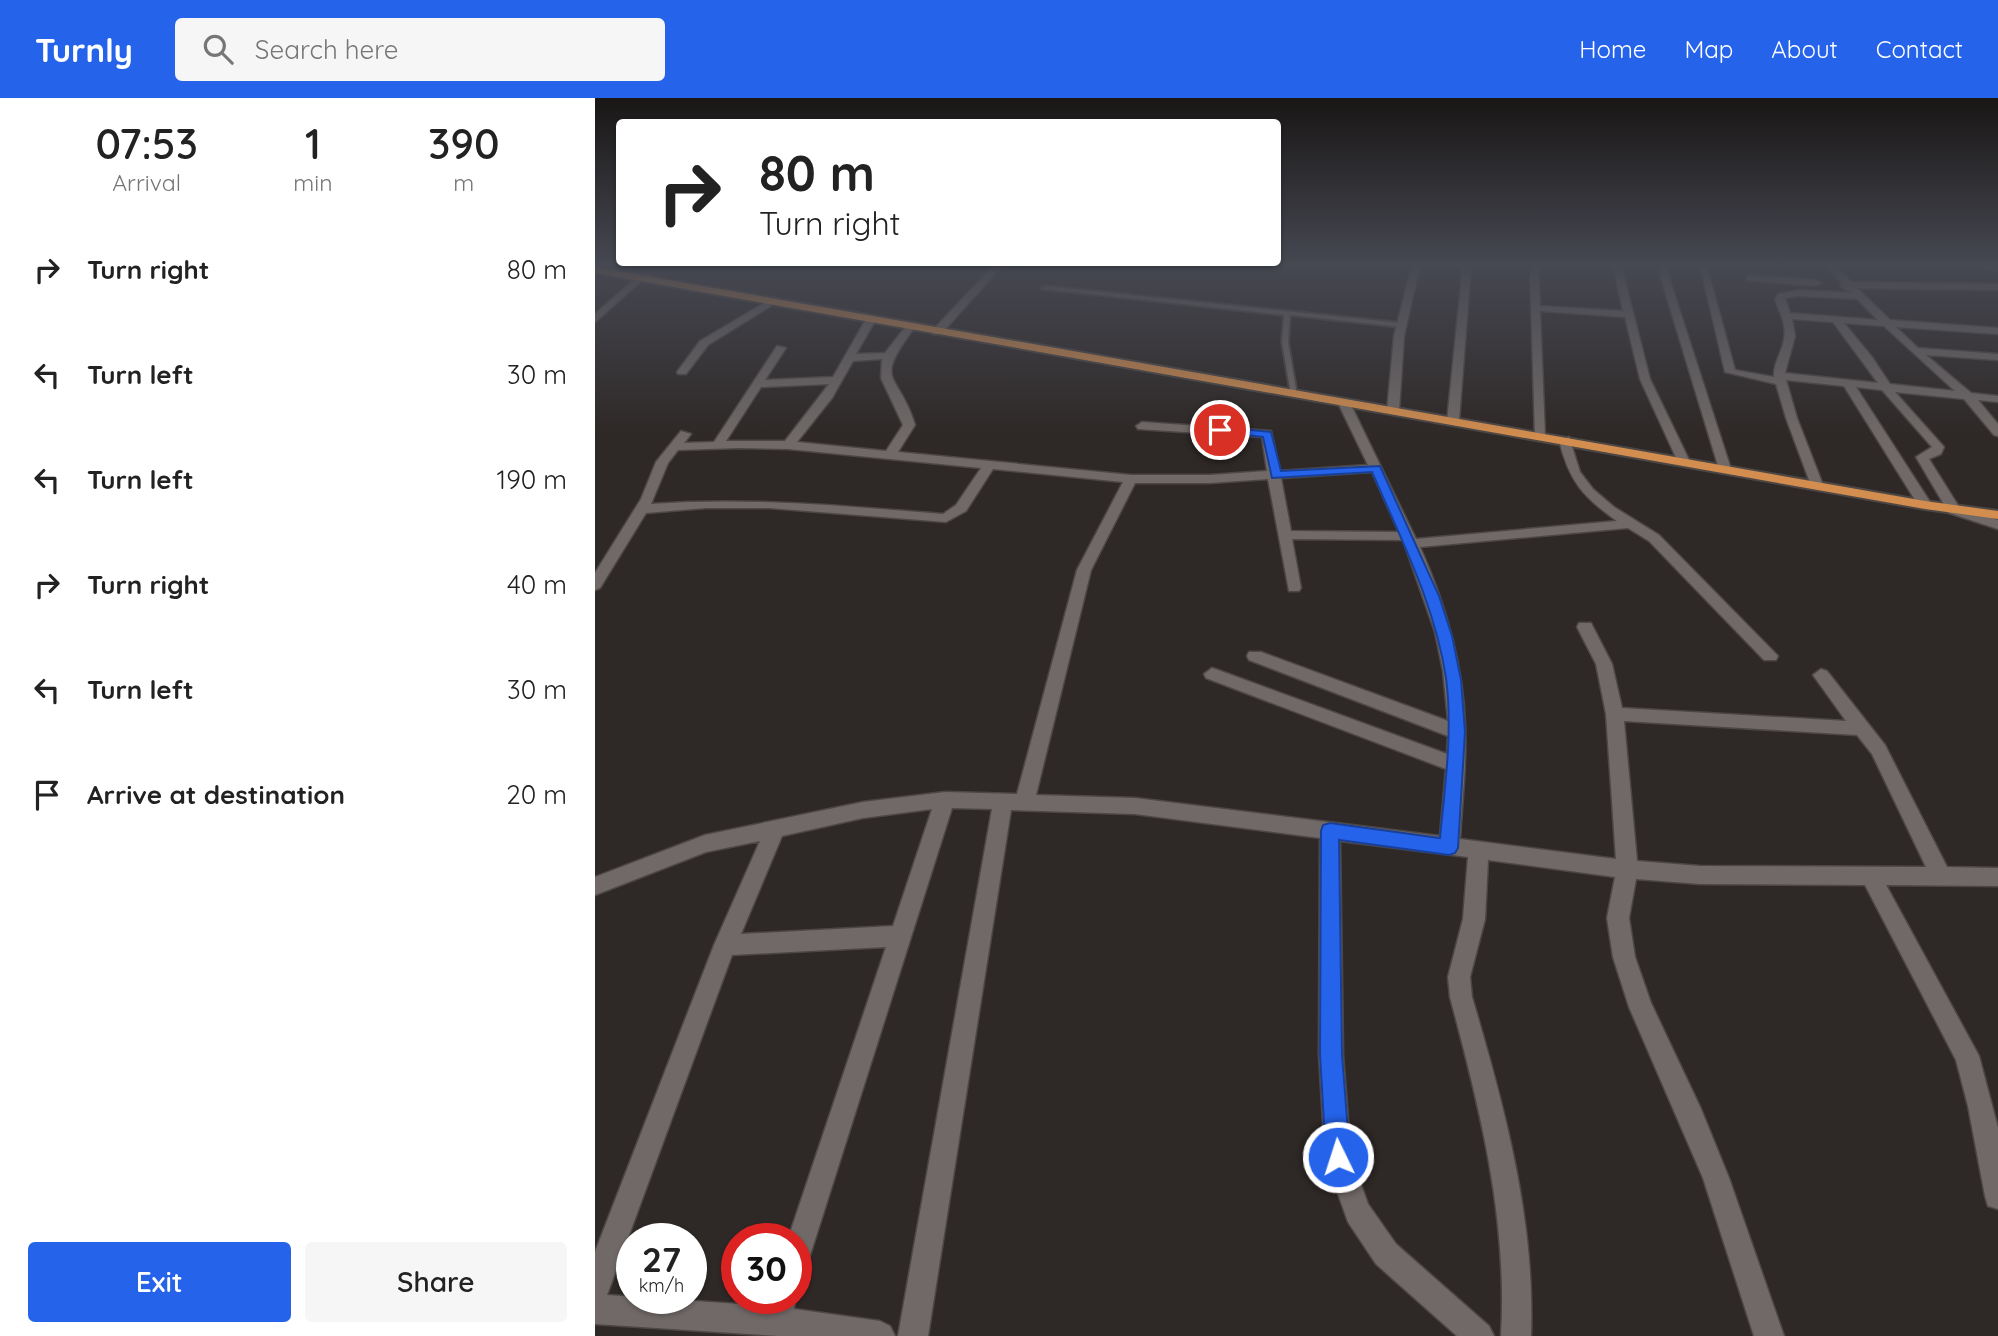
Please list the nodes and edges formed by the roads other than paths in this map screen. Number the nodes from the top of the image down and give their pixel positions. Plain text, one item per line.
1 (738, 323) edge
2 (869, 323) edge
3 (882, 323) edge
4 (945, 323) edge
5 (1286, 323) edge
6 (1380, 323) edge
7 (1462, 323) edge
8 (1535, 323) edge
9 (1632, 323) edge
10 (1679, 323) edge
11 (1717, 323) edge
12 (1788, 323) edge
13 (1837, 323) edge
14 (1867, 323) edge
15 (1888, 324) junction
16 (1401, 325) joint
17 (910, 327) junction
18 (937, 331) junction
19 (1998, 331) edge
20 (781, 348) dead end
21 (1915, 351) junction
22 (888, 356) junction
23 (1998, 357) edge
24 (848, 358) junction
25 (682, 372) dead end
26 (1781, 379) junction
27 (835, 380) junction
28 (759, 384) junction
29 (1848, 384) junction
30 (1887, 388) junction
31 (1294, 395) junction
32 (1969, 397) junction
33 (1998, 399) edge
34 (1344, 403) junction
35 (1393, 411) junction
36 (1453, 421) junction
37 (1142, 426) dead end
38 (1998, 432) edge
39 (685, 434) dead end
40 (1539, 436) junction
41 (1565, 440) junction
42 (717, 444) junction
43 (788, 444) junction
44 (674, 447) junction
45 (891, 453) junction
46 (1685, 462) junction
47 (989, 465) junction
48 (1376, 468) junction
49 (1725, 469) junction
50 (1276, 475) junction
51 (1131, 479) junction
52 (1817, 485) junction
53 (1925, 505) junction
54 (641, 509) junction
55 (1954, 510) junction
56 (1998, 515) edge
57 (1631, 524) junction
58 (1998, 525) edge
59 (1286, 535) junction
60 (1408, 540) junction
61 (595, 585) edge
62 (1294, 588) dead end
63 (1585, 627) dead end
64 (1255, 656) dead end
65 (1770, 656) dead end
66 (1212, 674) dead end
67 (1821, 675) dead end
68 (1615, 714) junction
69 (1860, 727) junction
70 (1457, 732) junction
71 (1454, 764) junction
72 (945, 800) junction
73 (1014, 800) junction
74 (775, 828) junction
75 (1330, 831) junction
76 (1449, 848) junction
77 (1478, 851) junction
78 (1627, 869) junction
79 (1941, 876) junction
80 (1871, 877) junction
81 (1998, 878) edge
82 (595, 886) edge
83 (902, 936) junction
84 (725, 945) junction
85 (1998, 1196) edge
86 (808, 1223) edge
87 (595, 1289) edge
88 (595, 1309) edge
89 (721, 1310) edge
90 (789, 1314) edge
91 (836, 1333) edge
92 (880, 1336) edge
93 (913, 1336) edge
94 (1479, 1336) edge
95 (1516, 1336) edge
96 (1769, 1336) edge

1 - 25 street
2 - 24 street
3 - 17 highway
4 - 18 street
5 - 31 lane
6 - 16 lane
7 - 36 street
8 - 40 street
9 - 46 street
10 - 49 street
11 - 26 street
12 - 26 street
13 - 30 street
14 - 15 street
15 - 19 street
15 - 21 street
16 - 35 street
17 - 18 highway
17 - 22 street
18 - 31 highway
20 - 28 street
21 - 23 street
21 - 32 street
22 - 24 street
22 - 45 street
24 - 27 street
26 - 29 street
26 - 52 street
27 - 28 street
27 - 43 street
28 - 42 street
29 - 30 street
29 - 53 street
30 - 32 street
30 - 55 street
31 - 34 highway
32 - 33 street
32 - 38 street
34 - 35 highway
34 - 48 street
35 - 36 highway
36 - 40 highway
37 - 50 street
39 - 44 street
40 - 41 highway
41 - 46 highway
41 - 57 street
42 - 43 street
42 - 44 street
43 - 45 street
44 - 54 street
45 - 47 street
46 - 49 highway
47 - 51 street
47 - 54 street
48 - 50 street
48 - 60 street
49 - 52 highway
50 - 51 street
50 - 59 street
51 - 73 street
52 - 53 highway
53 - 55 highway
54 - 61 street
55 - 56 highway
55 - 58 street
57 - 60 street
57 - 65 street
59 - 60 street
59 - 62 street
60 - 70 street
63 - 68 street
64 - 70 street
66 - 71 street
67 - 69 street
68 - 69 street
68 - 78 street
69 - 79 street
70 - 71 street
71 - 76 street
72 - 73 street
72 - 74 street
72 - 83 street
73 - 75 street
73 - 93 street
74 - 82 street
74 - 84 street
75 - 76 street
75 - 94 street
76 - 77 street
77 - 78 street
77 - 95 street
78 - 80 street
78 - 96 street
79 - 80 street
79 - 81 street
80 - 85 street
83 - 84 street
83 - 86 street
84 - 87 street
88 - 89 street
90 - 91 street
91 - 92 street

